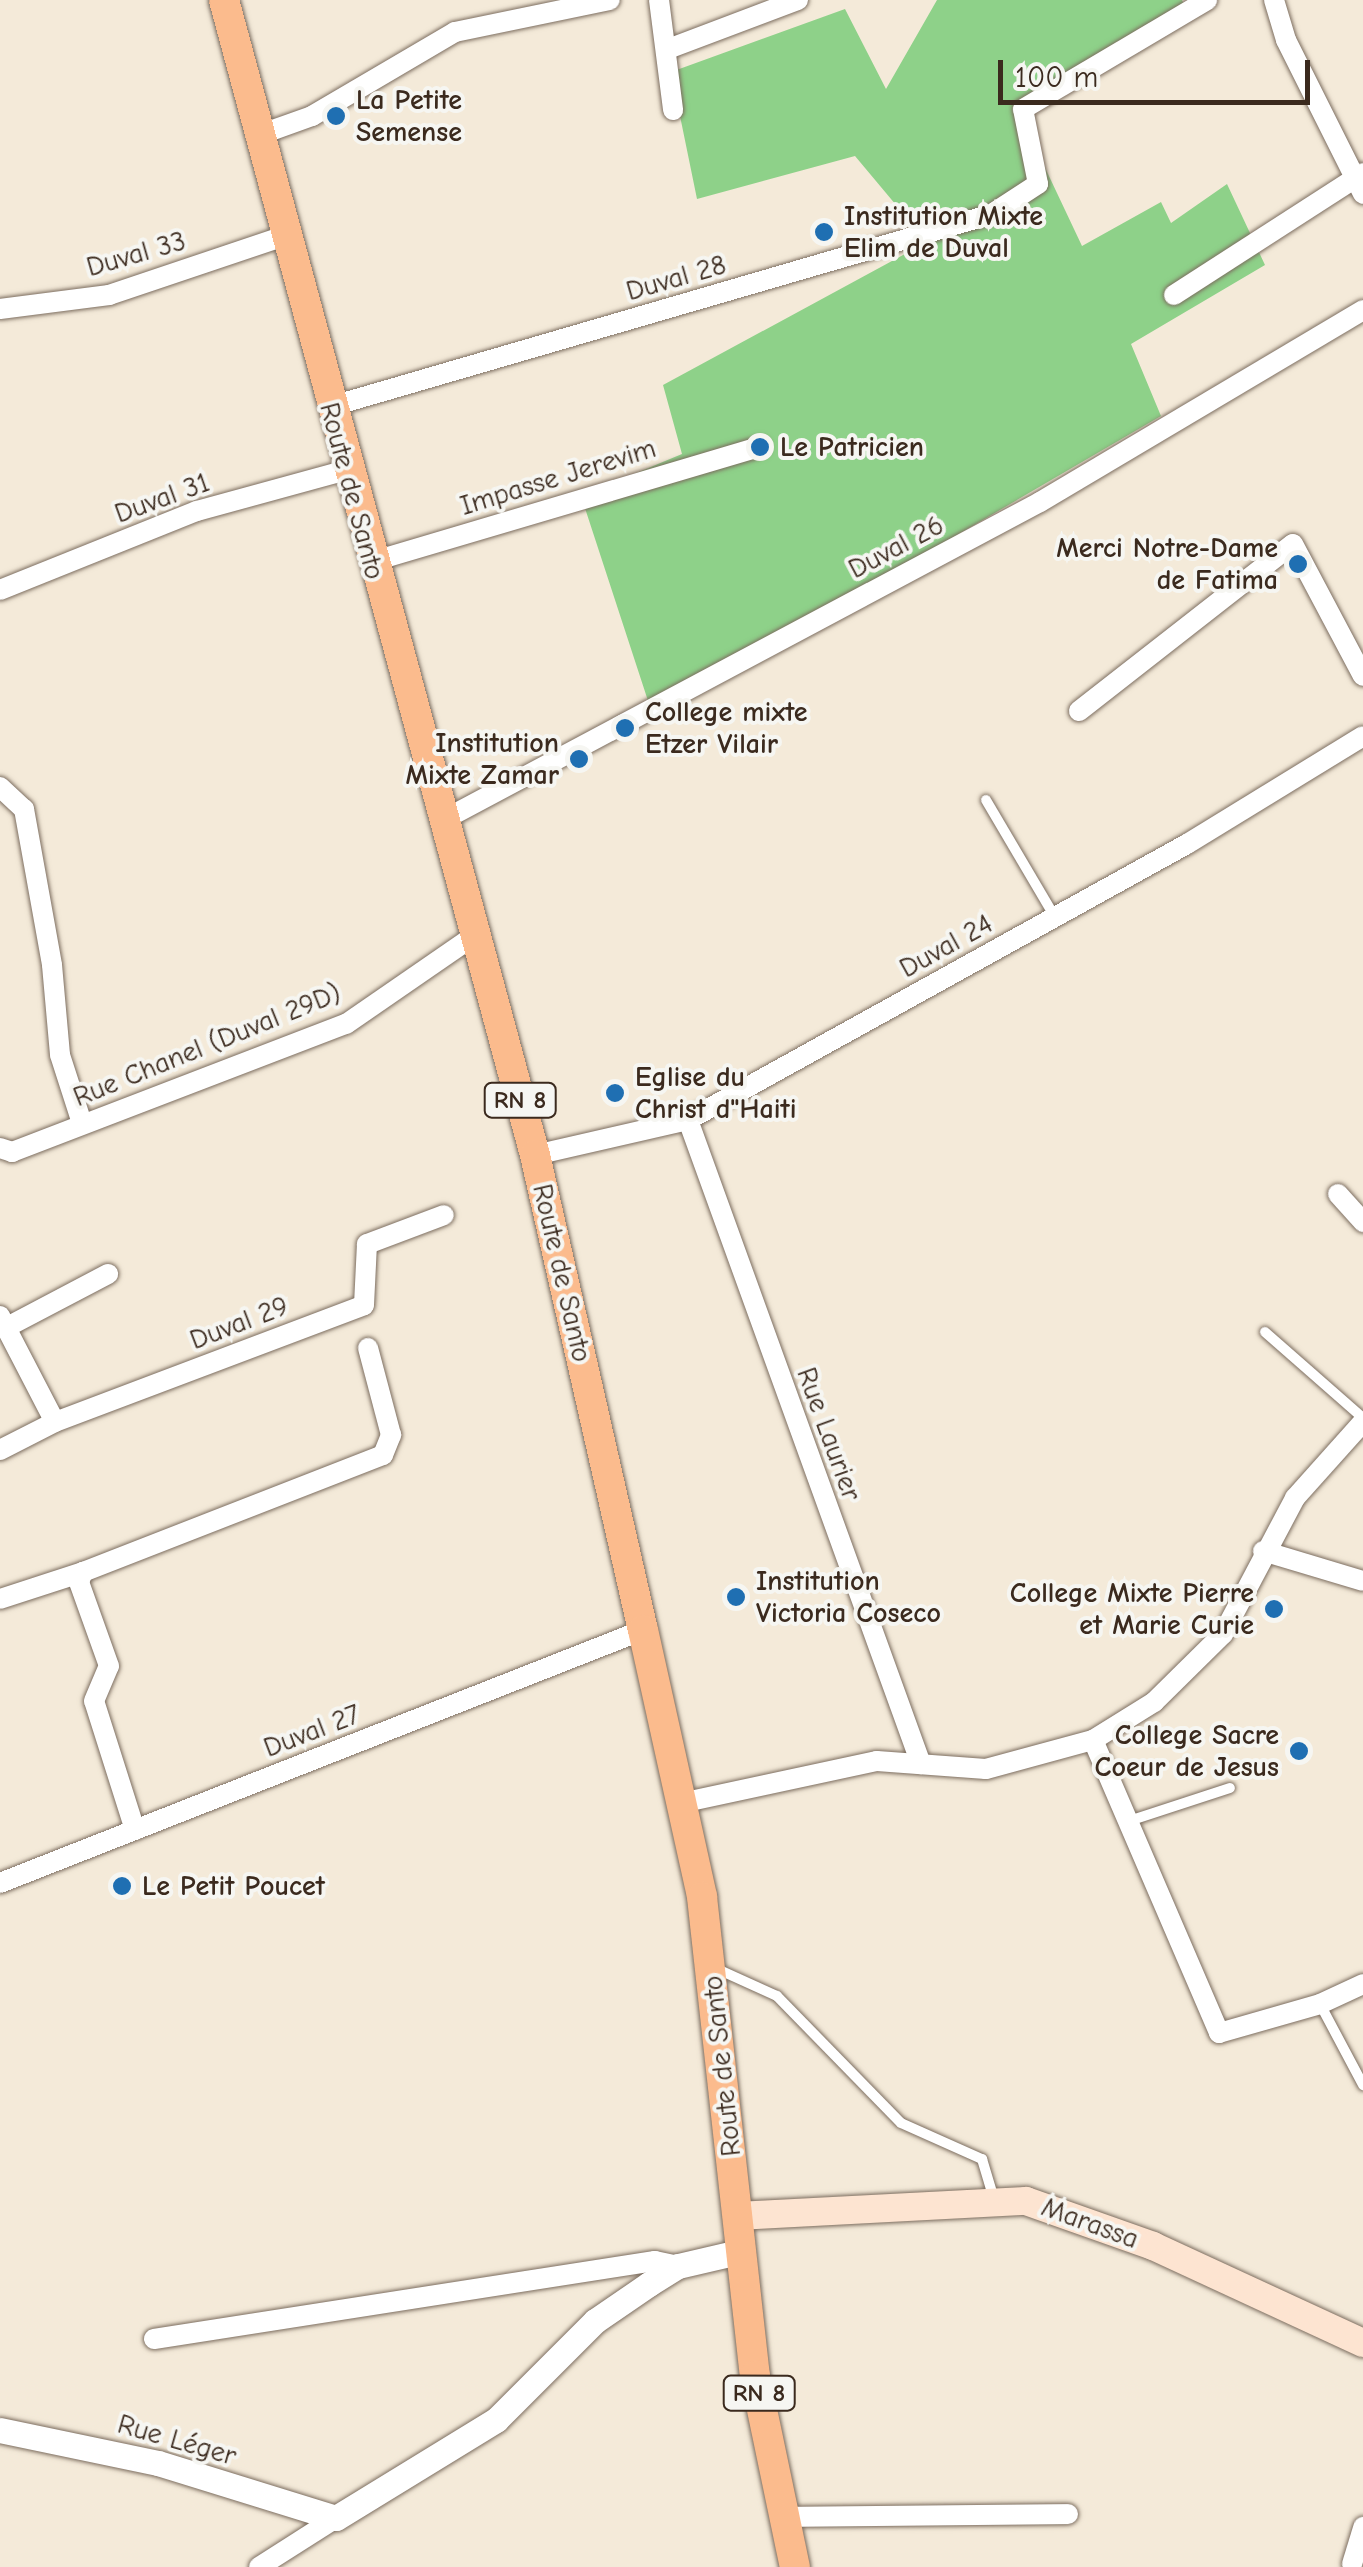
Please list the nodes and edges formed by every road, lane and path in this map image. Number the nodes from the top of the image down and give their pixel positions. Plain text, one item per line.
1 (224, 0) edge
2 (610, 0) edge
3 (659, 0) edge
4 (798, 0) edge
5 (1207, 0) edge
6 (1274, 0) edge
7 (668, 48) junction
8 (673, 110) dead end
9 (258, 135) junction
10 (1360, 181) edge
11 (284, 236) junction
12 (1174, 295) dead end
13 (0, 309) edge
14 (1363, 310) edge
15 (329, 407) junction
16 (760, 447) dead end
17 (347, 470) junction
18 (372, 562) junction
19 (0, 590) edge
20 (1363, 676) edge
21 (1079, 711) dead end
22 (1363, 736) edge
23 (0, 787) edge
24 (986, 800) dead end
25 (447, 818) junction
26 (1056, 917) junction
27 (475, 936) junction
28 (688, 1120) junction
29 (82, 1123) junction
30 (0, 1148) edge
31 (535, 1155) junction
32 (1338, 1194) dead end
33 (444, 1215) dead end
34 (1363, 1222) edge
35 (108, 1274) dead end
36 (4, 1321) edge
37 (1265, 1332) dead end
38 (368, 1348) dead end
39 (1363, 1420) edge
40 (55, 1422) junction
41 (0, 1450) edge
42 (1263, 1550) junction
43 (83, 1572) junction
44 (1363, 1581) edge
45 (0, 1599) edge
46 (643, 1630) junction
47 (1093, 1740) junction
48 (920, 1764) junction
49 (1230, 1788) dead end
50 (680, 1803) junction
51 (1132, 1820) junction
52 (134, 1830) junction
53 (0, 1883) edge
54 (712, 1966) junction
55 (1363, 1984) edge
56 (1320, 2004) junction
57 (1363, 2085) edge
58 (994, 2199) junction
59 (737, 2216) junction
60 (738, 2252) junction
61 (678, 2266) junction
62 (154, 2339) dead end
63 (1363, 2343) edge
64 (0, 2430) edge
65 (1068, 2514) dead end
66 (336, 2518) junction
67 (785, 2518) junction
68 (1363, 2526) edge
69 (1352, 2564) dead end
70 (259, 2567) edge
71 (795, 2567) edge

1 - 9 main road, Route de Santo / RN 8
2 - 9 street
3 - 7 street
4 - 7 street
5 - 15 street, Duval 28
6 - 10 street
7 - 8 street
9 - 11 main road, Route de Santo / RN 8
10 - 12 street
11 - 13 street, Duval 33
11 - 15 main road, Route de Santo / RN 8
14 - 25 street, Duval 26
15 - 17 main road, Route de Santo / RN 8
16 - 18 street, Impasse Jerevim
17 - 18 main road, Route de Santo / RN 8
17 - 19 street, Duval 31
18 - 25 main road, Route de Santo / RN 8
20 - 21 street
22 - 26 street, Duval 24
23 - 29 street
24 - 26 lane
25 - 27 main road, Route de Santo / RN 8
26 - 28 street, Duval 24
27 - 29 street, Rue Chanel (Duval 29D)
27 - 31 main road, Route de Santo / RN 8
28 - 31 street, Duval 24
28 - 48 street, Rue Laurier
29 - 30 street, Rue Chanel (Duval 29D)
31 - 46 main road, Route de Santo / RN 8
32 - 34 street
33 - 40 street, Duval 29
35 - 36 street
36 - 40 street
37 - 39 lane
38 - 43 street
39 - 42 street
40 - 41 street, Duval 29
42 - 44 street
42 - 47 street
43 - 45 street
43 - 52 street
46 - 50 main road, Route de Santo / RN 8
46 - 52 street, Duval 27
47 - 48 street
47 - 51 street
48 - 50 street
49 - 51 lane
50 - 54 main road, Route de Santo / RN 8
51 - 56 street
52 - 53 street, Duval 27
54 - 58 lane
54 - 59 main road, Route de Santo / RN 8
55 - 56 street
56 - 57 lane
58 - 59 main road, Marassa
58 - 63 main road, Marassa
59 - 60 main road, Route de Santo / RN 8
60 - 61 street
60 - 67 main road, Route de Santo / RN 8
61 - 62 street
61 - 66 street
64 - 66 street, Rue Léger
65 - 67 street
66 - 70 street
67 - 71 main road, Route de Santo / RN 8
68 - 69 street

